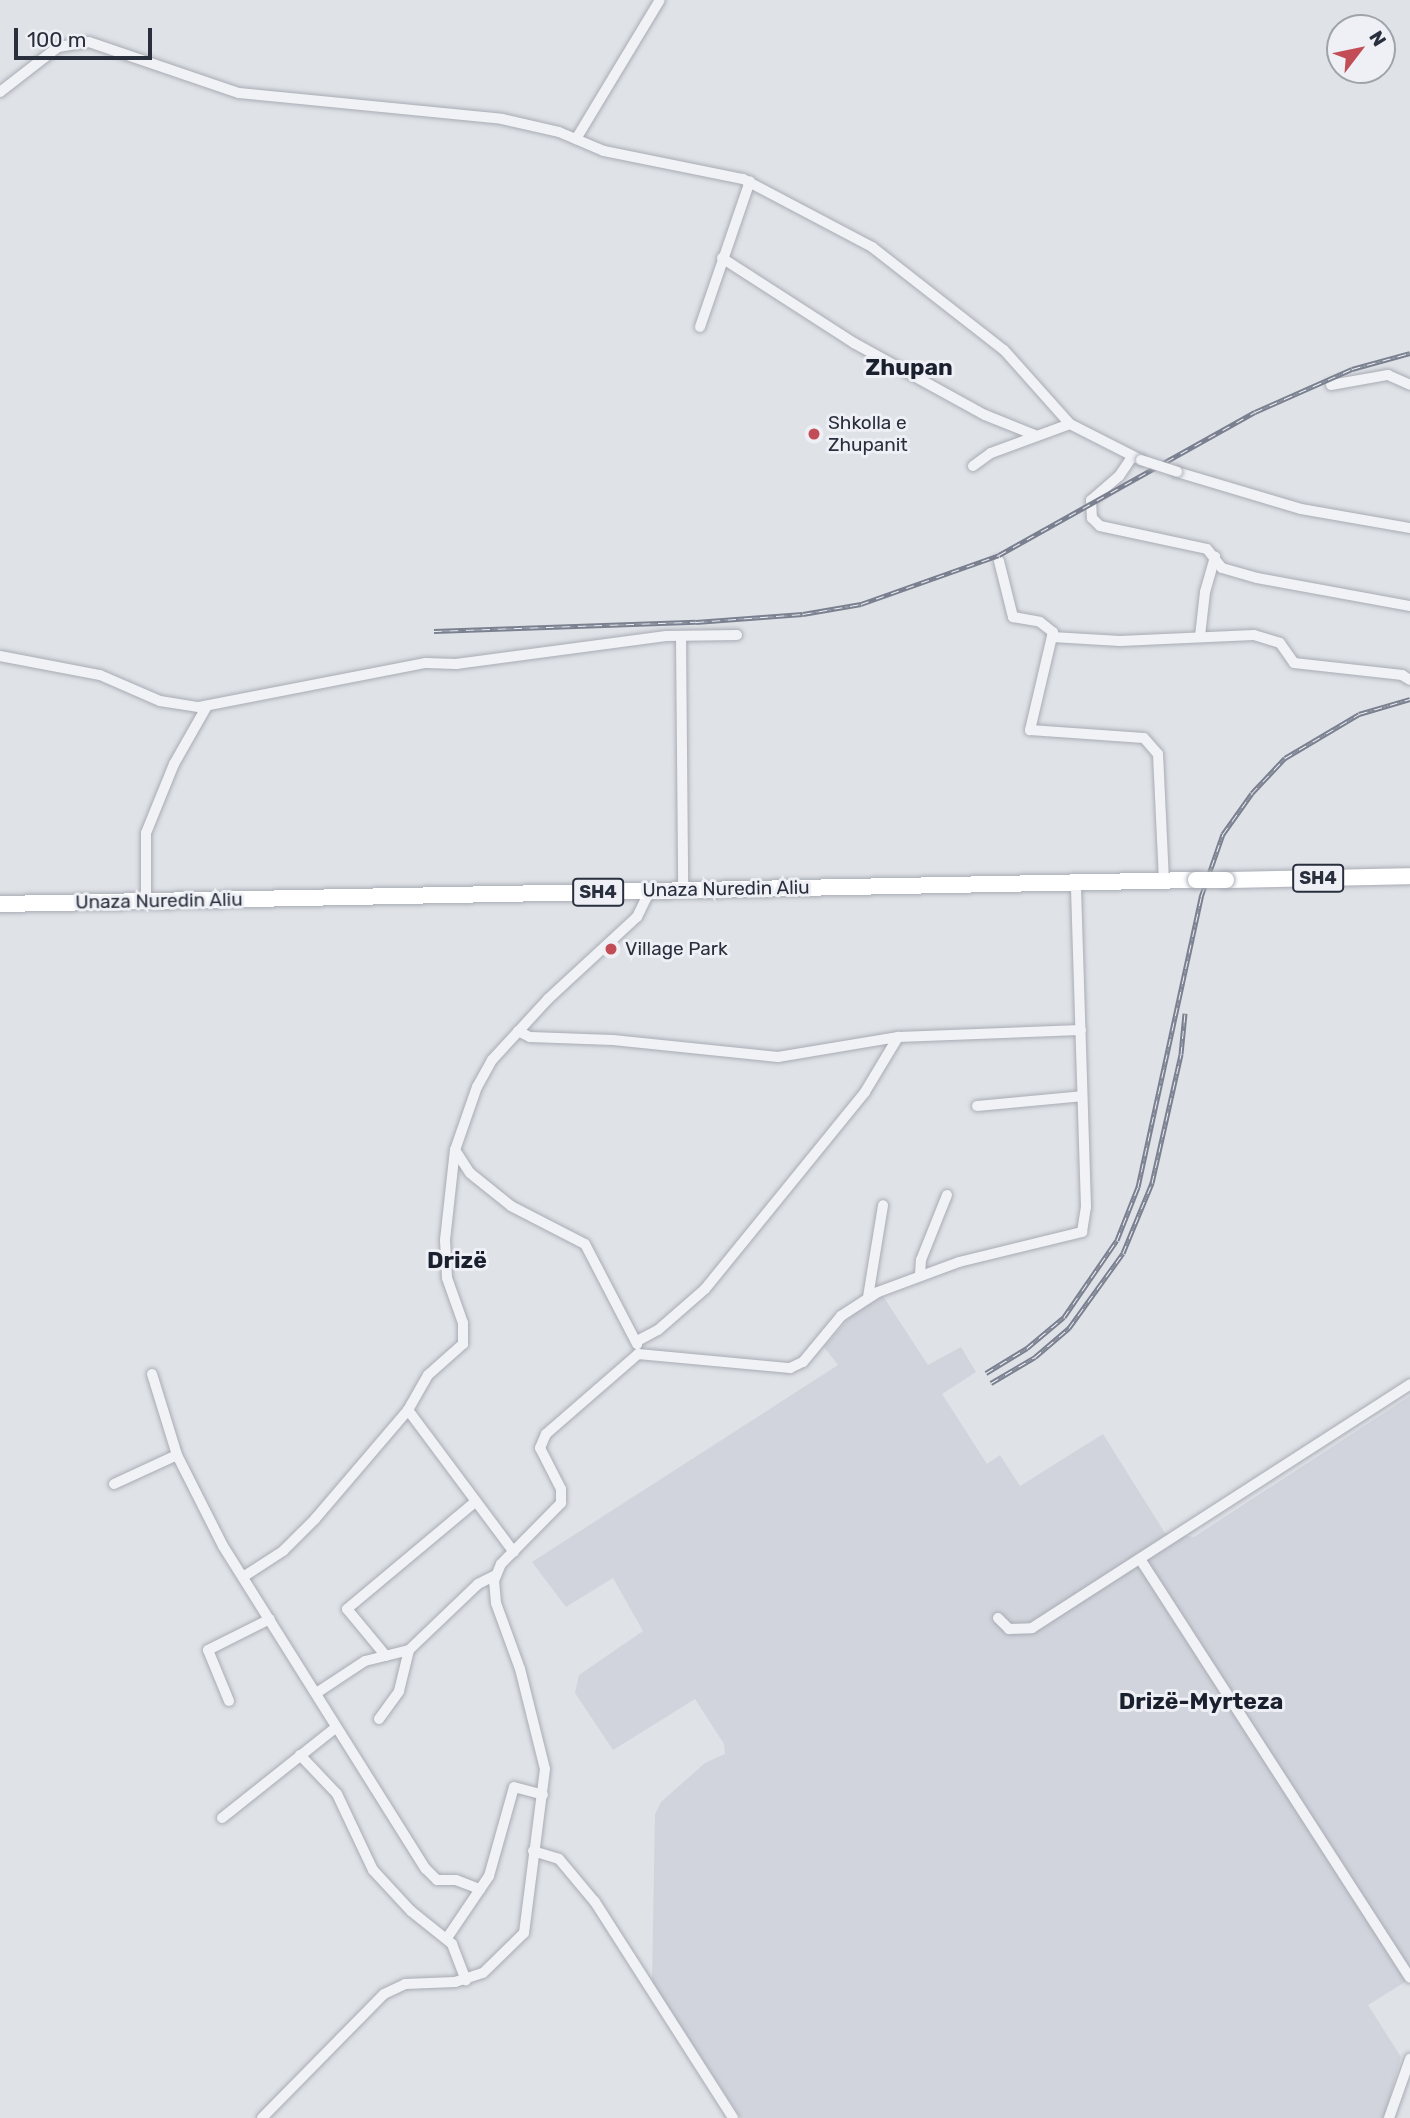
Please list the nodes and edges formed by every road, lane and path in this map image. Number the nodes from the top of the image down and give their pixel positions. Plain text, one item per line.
1 (660, 0) edge
2 (0, 92) edge
3 (576, 139) junction
4 (750, 181) junction
5 (722, 258) junction
6 (700, 327) dead end
7 (1331, 385) dead end
8 (1410, 385) edge
9 (1070, 424) junction
10 (1035, 435) junction
11 (1137, 458) junction
12 (973, 466) dead end
13 (1410, 528) edge
14 (999, 561) dead end
15 (1217, 563) junction
16 (1410, 606) edge
17 (737, 635) dead end
18 (681, 636) junction
19 (1200, 636) junction
20 (1052, 637) junction
21 (0, 656) edge
22 (1410, 680) edge
23 (207, 706) junction
24 (1410, 876) edge
25 (1164, 881) junction
26 (1076, 883) junction
27 (650, 890) junction
28 (683, 890) junction
29 (146, 901) junction
30 (0, 904) edge
31 (1081, 1030) junction
32 (518, 1031) junction
33 (898, 1037) junction
34 (1082, 1096) junction
35 (977, 1106) dead end
36 (455, 1150) junction
37 (947, 1195) dead end
38 (883, 1205) dead end
39 (920, 1274) junction
40 (867, 1297) junction
41 (639, 1339) junction
42 (638, 1354) junction
43 (152, 1374) dead end
44 (1410, 1384) edge
45 (408, 1410) junction
46 (177, 1455) junction
47 (114, 1484) dead end
48 (475, 1502) junction
49 (514, 1552) junction
50 (1140, 1559) junction
51 (496, 1575) junction
52 (243, 1577) junction
53 (998, 1618) dead end
54 (270, 1619) junction
55 (409, 1650) junction
56 (386, 1656) junction
57 (318, 1692) junction
58 (229, 1701) dead end
59 (379, 1719) dead end
60 (334, 1729) junction
61 (300, 1755) junction
62 (543, 1794) junction
63 (222, 1818) dead end
64 (533, 1851) junction
65 (480, 1889) junction
66 (447, 1938) junction
67 (1410, 1978) edge
68 (466, 1980) junction
69 (1410, 2059) edge
70 (262, 2118) edge
71 (733, 2118) edge
72 (1389, 2118) edge

1 - 3 street
2 - 3 street
3 - 4 street
4 - 5 street
4 - 9 street
5 - 6 street
5 - 10 street
7 - 8 street
9 - 10 street
9 - 11 street
10 - 12 street
11 - 13 street, bridge
11 - 15 street
14 - 20 street
15 - 16 street
15 - 19 street
17 - 18 street
18 - 23 street
18 - 28 street
19 - 20 street
19 - 22 street
20 - 25 street
21 - 23 street
23 - 29 street
24 - 25 main road, Unaza Nuredin Aliu / SH4, bridge
25 - 26 main road, Unaza Nuredin Aliu / SH4
26 - 28 main road, Unaza Nuredin Aliu / SH4
26 - 31 street
27 - 28 main road, Unaza Nuredin Aliu / SH4
27 - 29 main road, Unaza Nuredin Aliu / SH4
27 - 32 street
29 - 30 main road, Unaza Nuredin Aliu / SH4
31 - 33 street
31 - 34 street
32 - 33 street
32 - 36 street
33 - 41 street
34 - 35 street
34 - 39 street
36 - 41 street
36 - 45 street
37 - 39 street
38 - 40 street
39 - 40 street
40 - 42 street
41 - 42 street
42 - 49 street
43 - 46 street
44 - 50 street
45 - 48 street
45 - 52 street
46 - 47 street
46 - 52 street
48 - 49 street
48 - 56 street
49 - 51 street
50 - 53 street
50 - 67 street
51 - 55 street
51 - 62 street
52 - 54 street
54 - 57 street
54 - 58 street
55 - 56 street
55 - 59 street
56 - 57 street
57 - 60 street
60 - 61 street
60 - 65 street
61 - 63 street
61 - 66 street
62 - 64 street
62 - 65 street
64 - 68 street
64 - 71 street
65 - 66 street
66 - 68 street
68 - 70 street
69 - 72 street

